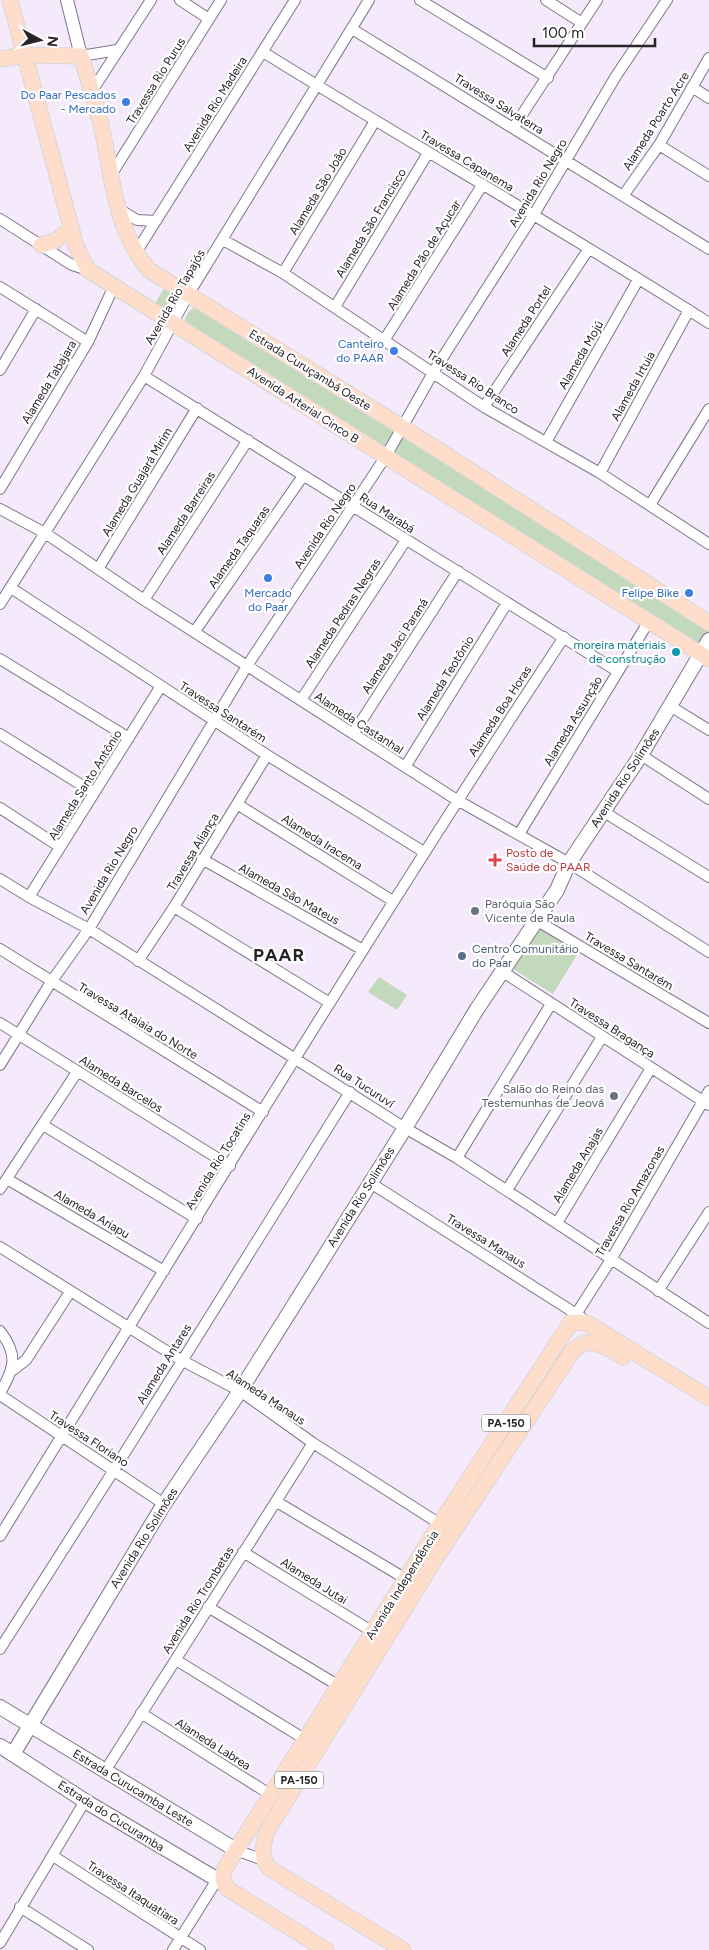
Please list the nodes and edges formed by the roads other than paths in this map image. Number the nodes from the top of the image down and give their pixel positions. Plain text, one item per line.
1 (10, 0) edge
2 (67, 0) edge
3 (151, 0) edge
4 (180, 0) edge
5 (221, 0) edge
6 (296, 0) edge
7 (369, 0) edge
8 (420, 0) edge
9 (546, 0) edge
10 (597, 0) edge
11 (667, 0) edge
12 (209, 19) junction
13 (582, 23) junction
14 (352, 29) junction
15 (0, 49) edge
16 (117, 50) junction
17 (263, 52) junction
18 (26, 55) junction
19 (81, 56) junction
20 (709, 58) edge
21 (0, 59) edge
22 (548, 78) junction
23 (316, 85) junction
24 (692, 87) junction
25 (92, 91) junction
26 (709, 98) edge
27 (375, 121) junction
28 (514, 127) junction
29 (659, 145) junction
30 (428, 153) junction
31 (566, 161) junction
32 (111, 175) junction
33 (709, 176) edge
34 (483, 184) junction
35 (623, 196) junction
36 (118, 209) junction
37 (533, 216) junction
38 (0, 219) edge
39 (156, 221) junction
40 (71, 228) junction
41 (223, 240) junction
42 (41, 245) junction
43 (709, 248) edge
44 (588, 250) junction
45 (135, 254) junction
46 (88, 270) junction
47 (283, 273) junction
48 (638, 280) junction
49 (114, 286) junction
50 (0, 287) edge
51 (188, 295) junction
52 (335, 306) junction
53 (36, 310) junction
54 (689, 310) junction
55 (174, 323) junction
56 (709, 323) edge
57 (385, 340) junction
58 (88, 342) junction
59 (2, 364) edge
60 (434, 372) junction
61 (144, 376) junction
62 (484, 407) junction
63 (197, 408) junction
64 (709, 409) edge
65 (402, 427) junction
66 (248, 440) junction
67 (546, 442) junction
68 (385, 457) junction
69 (600, 473) junction
70 (303, 476) junction
71 (0, 489) edge
72 (650, 505) junction
73 (353, 506) junction
74 (0, 510) edge
75 (45, 533) junction
76 (707, 539) edge
77 (406, 540) junction
78 (98, 569) junction
79 (458, 572) junction
80 (6, 592) edge
81 (144, 600) junction
82 (507, 603) junction
83 (0, 604) edge
84 (649, 621) junction
85 (709, 623) edge
86 (196, 631) junction
87 (564, 637) junction
88 (709, 640) edge
89 (705, 656) edge
90 (0, 659) edge
91 (247, 666) junction
92 (617, 671) junction
93 (161, 686) junction
94 (301, 700) junction
95 (670, 706) junction
96 (213, 720) junction
97 (709, 730) edge
98 (0, 734) edge
99 (353, 734) junction
100 (129, 738) junction
101 (267, 755) junction
102 (641, 755) junction
103 (405, 767) junction
104 (94, 793) junction
105 (457, 800) junction
106 (709, 800) edge
107 (237, 804) junction
108 (0, 808) edge
109 (604, 812) junction
110 (519, 834) junction
111 (60, 847) junction
112 (424, 852) junction
113 (202, 859) junction
114 (569, 863) junction
115 (709, 877) edge
116 (0, 879) edge
117 (29, 897) junction
118 (393, 901) junction
119 (174, 908) junction
120 (536, 920) junction
121 (89, 928) junction
122 (0, 949) edge
123 (363, 950) junction
124 (709, 952) edge
125 (138, 961) junction
126 (503, 972) junction
127 (50, 982) junction
128 (330, 1003) junction
129 (551, 1004) junction
130 (0, 1023) edge
131 (709, 1023) edge
132 (19, 1034) junction
133 (602, 1037) junction
134 (296, 1058) junction
135 (0, 1065) edge
136 (651, 1068) junction
137 (77, 1072) junction
138 (709, 1091) edge
139 (350, 1092) junction
140 (706, 1103) edge
141 (263, 1112) junction
142 (43, 1125) junction
143 (405, 1128) junction
144 (457, 1158) junction
145 (230, 1166) junction
146 (7, 1179) junction
147 (369, 1182) junction
148 (0, 1189) edge
149 (507, 1190) junction
150 (709, 1212) edge
151 (197, 1219) junction
152 (557, 1223) junction
153 (0, 1247) edge
154 (612, 1258) junction
155 (164, 1271) junction
156 (658, 1291) junction
157 (70, 1292) junction
158 (579, 1320) junction
159 (709, 1323) edge
160 (127, 1327) junction
161 (0, 1331) edge
162 (181, 1360) junction
163 (13, 1370) junction
164 (240, 1391) junction
165 (0, 1394) edge
166 (709, 1398) edge
167 (709, 1409) edge
168 (61, 1437) junction
169 (313, 1443) junction
170 (114, 1470) junction
171 (277, 1502) junction
172 (164, 1504) junction
173 (440, 1524) junction
174 (0, 1536) edge
175 (243, 1552) junction
176 (434, 1561) junction
177 (406, 1578) junction
178 (208, 1607) junction
179 (373, 1632) junction
180 (0, 1648) edge
181 (176, 1660) junction
182 (339, 1686) junction
183 (0, 1707) edge
184 (141, 1713) junction
185 (30, 1726) junction
186 (306, 1740) junction
187 (0, 1746) edge
188 (13, 1754) junction
189 (105, 1771) junction
190 (271, 1795) junction
191 (85, 1801) junction
192 (236, 1850) junction
193 (53, 1856) junction
194 (263, 1860) junction
195 (221, 1877) junction
196 (20, 1907) junction
197 (181, 1938) junction
198 (0, 1943) edge
199 (88, 1950) edge
200 (173, 1950) edge
201 (200, 1950) edge
202 (326, 1950) edge
203 (403, 1950) edge

1 - 18 main road
2 - 19 street
3 - 16 street
4 - 12 street
5 - 12 street, Travessa Rio Purus
6 - 17 street, Avenida Rio Madeira
7 - 14 street, Avenida Rio Tapajós
8 - 22 street
9 - 13 street
10 - 13 street
11 - 31 street, Avenida Rio Negro
12 - 32 street, Travessa Rio Purus
13 - 22 street
14 - 23 street, Avenida Rio Tapajós
14 - 28 street, Travessa Salvaterra
15 - 18 main road
16 - 19 street
16 - 25 street
17 - 23 street, Travessa Capanema
17 - 39 street, Avenida Rio Madeira
18 - 19 main road
18 - 21 main road
18 - 40 main road
19 - 25 main road, Estrada Curuçambá Oeste
20 - 24 street, Alameda Poarto Acre
22 - 28 street
23 - 27 street, Travessa Capanema
23 - 41 street, Avenida Rio Tapajós
24 - 26 street
24 - 29 street, Alameda Poarto Acre
25 - 32 main road, Estrada Curuçambá Oeste
27 - 30 street, Travessa Capanema
27 - 47 street, Alameda São João
28 - 31 street, Travessa Salvaterra
29 - 33 street
29 - 35 street, Alameda Poarto Acre
30 - 34 street, Travessa Capanema
30 - 52 street, Alameda São Francisco
31 - 35 street, Travessa Salvaterra
31 - 37 street, Avenida Rio Negro
32 - 36 main road, Estrada Curuçambá Oeste
34 - 37 street, Travessa Capanema
34 - 57 street, Alameda Pão de Açucar
35 - 43 street, Travessa Salvaterra
36 - 39 street
36 - 45 main road, Estrada Curuçambá Oeste
37 - 44 street, Travessa Capanema
37 - 60 street, Avenida Rio Negro
38 - 42 street
39 - 45 street, Avenida Rio Madeira
40 - 42 main road
40 - 46 main road
41 - 47 street, Travessa Rio Branco
41 - 51 street, Avenida Rio Tapajós
42 - 46 street
44 - 48 street, Travessa Capanema
44 - 62 street, Alameda Portel
45 - 51 main road, Estrada Curuçambá Oeste
46 - 49 main road, Avenida Arterial Cinco B
47 - 52 street, Travessa Rio Branco
48 - 54 street, Travessa Capanema
48 - 67 street, Alameda Mojú
49 - 55 main road, Avenida Arterial Cinco B
49 - 58 street, Alameda Tabajara
50 - 53 street
51 - 55 street, Avenida Rio Tapajós
51 - 65 main road, Estrada Curuçambá Oeste
52 - 57 street, Travessa Rio Branco
53 - 58 street
53 - 59 street
54 - 56 street, Travessa Capanema
54 - 69 street, Alameda Irtuia
55 - 61 street, Avenida Rio Tapajós
55 - 68 main road, Avenida Arterial Cinco B
57 - 60 street, Travessa Rio Branco
58 - 71 street, Alameda Tabajara
60 - 62 street, Travessa Rio Branco
60 - 65 street, Avenida Rio Negro
61 - 63 street, Rua Marabá
61 - 75 street, Avenida Rio Tapajós
62 - 67 street, Travessa Rio Branco
63 - 66 street, Rua Marabá
63 - 78 street, Alameda Guajará Mirim
64 - 72 street
65 - 68 street, Avenida Rio Negro
65 - 85 main road, Estrada Curuçambá Oeste
66 - 70 street, Rua Marabá
66 - 81 street, Alameda Barreiras
67 - 69 street, Travessa Rio Branco
68 - 73 street, Avenida Rio Negro
68 - 84 main road, Avenida Arterial Cinco B
69 - 72 street, Travessa Rio Branco
70 - 73 street, Rua Marabá
70 - 86 street, Alameda Taquaras
72 - 76 street, Travessa Rio Branco
73 - 77 street, Rua Marabá
73 - 91 street, Avenida Rio Negro
74 - 75 street, Alameda Castanhal
75 - 78 street, Alameda Castanhal
75 - 80 street, Avenida Rio Tapajós
77 - 79 street, Rua Marabá
77 - 94 street, Alameda Pedras Negras
78 - 81 street, Alameda Castanhal
79 - 82 street, Rua Marabá
79 - 99 street, Alameda Jaci Paraná
80 - 83 street, Avenida Rio Tapajós
80 - 93 street, Travessa Santarém
81 - 86 street, Alameda Castanhal
82 - 87 street, Rua Marabá
82 - 103 street, Alameda Teotônio
84 - 89 main road, Avenida Arterial Cinco B
84 - 92 street, Alameda Assunção
86 - 91 street, Alameda Castanhal
87 - 92 street, Rua Marabá
87 - 105 street, Alameda Boa Horas
88 - 89 main road, Avenida Rio Solimões
89 - 95 main road, Avenida Rio Solimões
90 - 100 street
91 - 94 street, Alameda Castanhal
91 - 96 street, Avenida Rio Negro
92 - 110 street, Alameda Assunção
93 - 96 street, Travessa Santarém
93 - 100 street, Alameda Santo Antônio
94 - 99 street, Alameda Castanhal
95 - 97 street
95 - 102 main road, Avenida Rio Solimões
96 - 101 street, Travessa Santarém
96 - 121 street, Avenida Rio Negro
98 - 104 street
99 - 103 street, Alameda Castanhal
100 - 104 street, Alameda Santo Antônio
101 - 107 street, Travessa Aliança
101 - 112 street, Travessa Santarém
102 - 106 street
102 - 109 main road, Avenida Rio Solimões
103 - 105 street, Alameda Castanhal
104 - 111 street, Alameda Santo Antônio
105 - 110 street, Alameda Castanhal
105 - 112 street, Avenida Rio Tocatins
107 - 113 street, Travessa Aliança
107 - 118 street, Alameda Iracema
108 - 111 street
109 - 114 main road, Avenida Rio Solimões
109 - 115 street
110 - 114 street, Alameda Castanhal
111 - 117 street, Alameda Santo Antônio
112 - 118 street, Avenida Rio Tocatins
113 - 119 street, Travessa Aliança
113 - 123 street, Alameda São Mateus
114 - 120 main road, Avenida Rio Solimões
114 - 124 street, Alameda Castanhal
116 - 117 street, Rua Tucuruví
117 - 121 street, Rua Tucuruví
118 - 123 street, Avenida Rio Tocatins
119 - 125 street, Travessa Aliança
119 - 128 street
120 - 126 main road, Avenida Rio Solimões
120 - 131 street, Travessa Santarém
121 - 125 street, Rua Tucuruví
121 - 127 street, Avenida Rio Negro
122 - 127 street, Travessa Ataiaia do Norte
123 - 128 street, Avenida Rio Tocatins
125 - 134 street, Rua Tucuruví
126 - 129 street, Travessa Bragança
126 - 143 main road, Avenida Rio Solimões
127 - 132 street, Avenida Rio Negro
127 - 141 street, Travessa Ataiaia do Norte
128 - 134 street, Avenida Rio Tocatins
129 - 133 street, Travessa Bragança
129 - 144 street
130 - 132 street, Alameda Barcelos
132 - 135 street, Avenida Rio Negro
132 - 137 street, Alameda Barcelos
133 - 136 street, Travessa Bragança
133 - 149 street
134 - 139 street, Rua Tucuruví
134 - 141 street, Avenida Rio Tocatins
136 - 140 street, Travessa Bragança
136 - 152 street, Alameda Anajas
137 - 142 street
137 - 145 street, Alameda Barcelos
138 - 140 street, Travessa Rio Amazonas
139 - 143 street, Rua Tucuruví
139 - 162 street, Alameda Antares
140 - 154 street, Travessa Rio Amazonas
141 - 145 street, Avenida Rio Tocatins
142 - 146 street
142 - 151 street
143 - 144 street, Rua Tucuruví
143 - 147 main road, Avenida Rio Solimões
144 - 149 street, Rua Tucuruví
145 - 151 street, Avenida Rio Tocatins
146 - 148 street
146 - 155 street, Alameda Ariapu
147 - 158 street, Travessa Manaus
147 - 164 main road, Avenida Rio Solimões
149 - 152 street, Rua Tucuruví
150 - 156 street
151 - 155 street, Avenida Rio Tocatins
152 - 154 street, Rua Tucuruví
153 - 157 street, Alameda Manaus
154 - 156 street, Rua Tucuruví
154 - 158 street, Travessa Rio Amazonas
155 - 160 street, Avenida Rio Tocatins
156 - 159 street, Rua Tucuruví
157 - 160 street, Alameda Manaus
157 - 163 street
158 - 166 main road
158 - 173 main road, Avenida Independência / PA-150
160 - 162 street, Alameda Manaus
160 - 168 street, Avenida Rio Tocatins
161 - 163 street
162 - 164 street, Alameda Manaus
162 - 170 street, Alameda Antares
163 - 165 street
164 - 169 street, Alameda Manaus
164 - 172 main road, Avenida Rio Solimões
165 - 168 street, Travessa Floriano
167 - 176 main road, Avenida Independência / PA-150
168 - 170 street, Travessa Floriano
168 - 174 street, Avenida Rio Tocatins
169 - 171 street, Avenida Rio Trombetas
169 - 173 street, Alameda Manaus
170 - 172 street, Travessa Floriano
170 - 180 street, Alameda Antares
171 - 175 street, Avenida Rio Trombetas
171 - 177 street
172 - 185 main road, Avenida Rio Solimões
173 - 176 main road
173 - 177 main road, Avenida Independência / PA-150
175 - 178 street, Avenida Rio Trombetas
175 - 179 street, Alameda Jutai
176 - 194 main road, Avenida Independência / PA-150
177 - 179 main road, Avenida Independência / PA-150
178 - 181 street, Avenida Rio Trombetas
178 - 182 street
179 - 182 main road, Avenida Independência / PA-150
181 - 184 street, Avenida Rio Trombetas
181 - 186 street
182 - 186 main road, Avenida Independência / PA-150
183 - 185 main road
184 - 189 street, Avenida Rio Trombetas
184 - 190 street, Alameda Labrea
185 - 188 main road, Avenida Rio Solimões
185 - 189 main road, Estrada Curucamba Leste
186 - 190 main road, Avenida Independência / PA-150
187 - 188 main road, Estrada do Cucuramba
188 - 191 main road, Estrada do Cucuramba
189 - 192 main road, Estrada Curucamba Leste
190 - 192 main road, Avenida Independência / PA-150
191 - 193 street
191 - 195 main road, Estrada do Cucuramba
192 - 194 street
192 - 195 main road, Avenida Independência / PA-150
193 - 196 street
193 - 197 street, Travessa Itaquatiara
194 - 203 main road
195 - 197 street
195 - 202 main road
196 - 198 street
196 - 199 street
197 - 200 street
197 - 201 street, Travessa Itaquatiara

